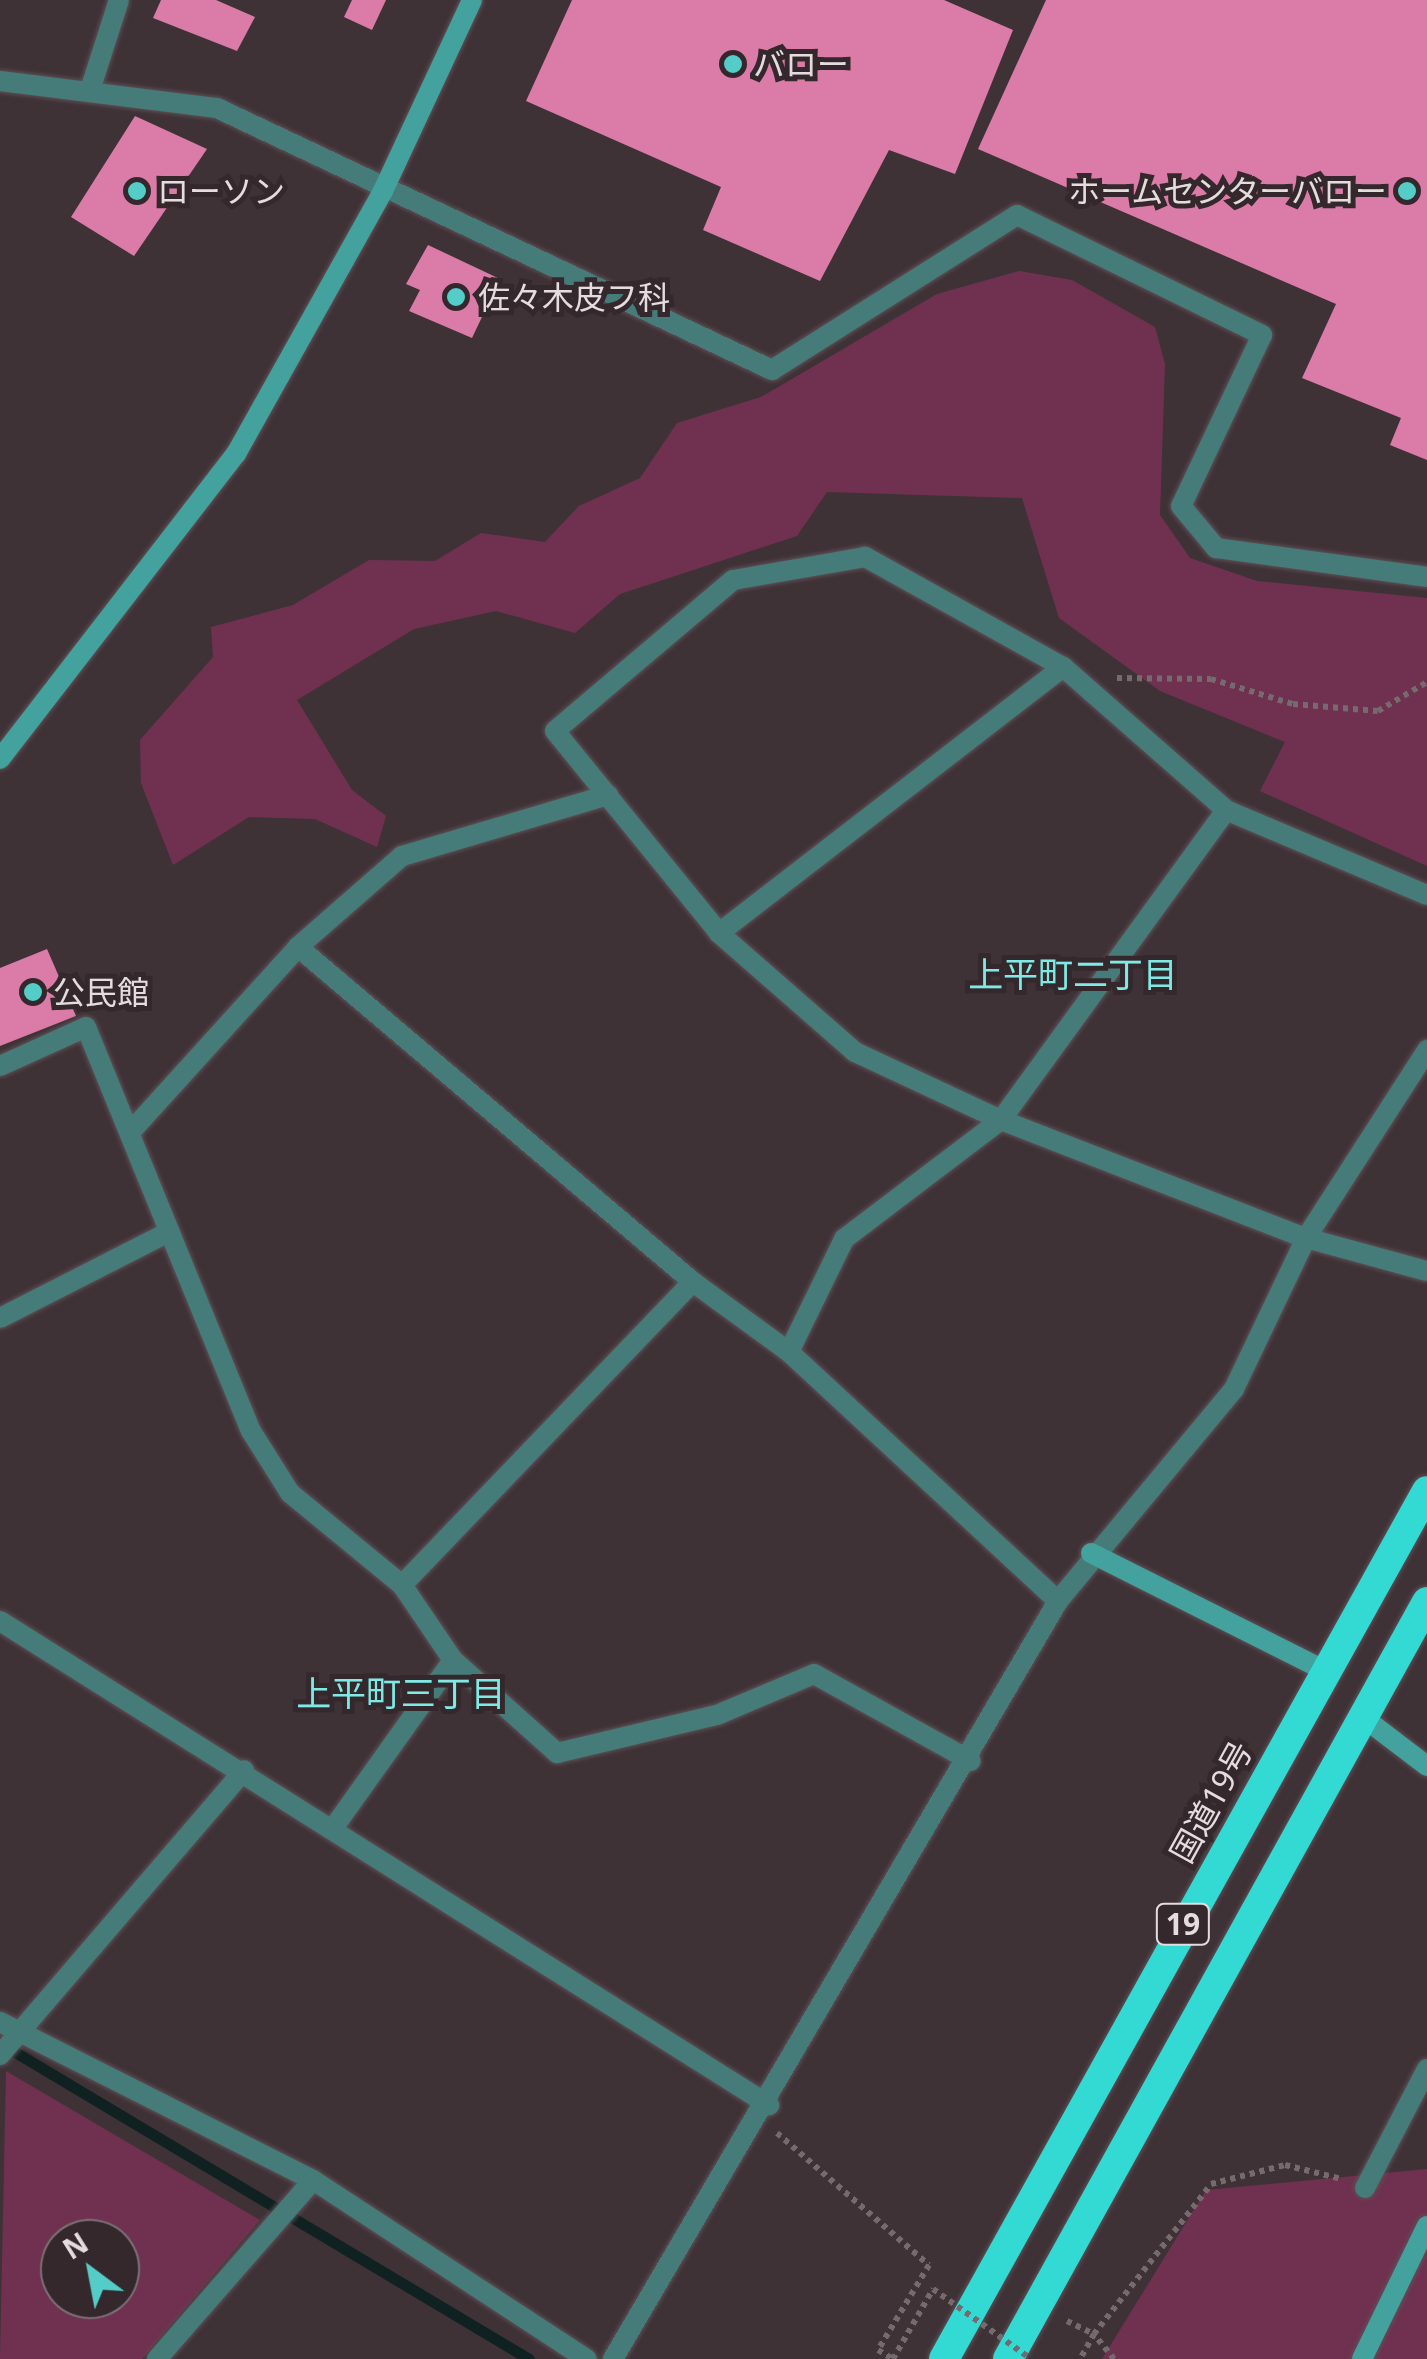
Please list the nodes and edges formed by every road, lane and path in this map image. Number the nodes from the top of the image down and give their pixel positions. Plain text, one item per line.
1 (119, 0) edge
2 (472, 0) edge
3 (0, 81) edge
4 (91, 86) junction
5 (383, 191) junction
6 (1427, 576) edge
7 (1063, 666) junction
8 (1427, 682) edge
9 (1090, 691) junction
10 (5, 745) edge
11 (608, 796) junction
12 (1226, 810) junction
13 (1427, 895) edge
14 (718, 933) junction
15 (298, 948) junction
16 (1427, 1050) edge
17 (0, 1066) edge
18 (1000, 1120) junction
19 (134, 1128) junction
20 (169, 1232) junction
21 (1306, 1238) junction
22 (1427, 1271) edge
23 (693, 1282) junction
24 (0, 1318) edge
25 (789, 1352) junction
26 (1427, 1491) edge
27 (1091, 1553) junction
28 (402, 1585) junction
29 (1058, 1601) junction
30 (1427, 1602) edge
31 (0, 1620) edge
32 (453, 1660) junction
33 (1324, 1670) junction
34 (1364, 1718) junction
35 (971, 1761) junction
36 (1427, 1766) edge
37 (244, 1770) junction
38 (334, 1827) junction
39 (0, 2022) edge
40 (19, 2034) junction
41 (0, 2056) edge
42 (1427, 2069) edge
43 (765, 2112) junction
44 (313, 2180) junction
45 (1364, 2188) joint
46 (1427, 2226) edge
47 (1065, 2320) dead end
48 (1094, 2334) junction
49 (157, 2359) edge
50 (586, 2359) edge
51 (613, 2359) edge
52 (893, 2359) edge
53 (944, 2359) edge
54 (1008, 2359) edge
55 (1030, 2359) edge
56 (1080, 2359) edge
57 (1114, 2359) edge
58 (1362, 2359) edge

1 - 4 street
2 - 5 street
3 - 4 street
4 - 5 street
5 - 6 street
5 - 10 street
7 - 9 street
7 - 11 street
7 - 14 street
8 - 9 path
9 - 12 street
11 - 14 street
11 - 15 street
12 - 13 street
12 - 18 street
14 - 18 street
15 - 19 street
15 - 23 street
16 - 21 street
17 - 19 street
18 - 21 street
18 - 25 street
19 - 20 street
20 - 24 street
20 - 28 street
21 - 22 street
21 - 27 street
23 - 25 street
23 - 28 street
25 - 29 street
26 - 33 highway, 国道19号 / 19
27 - 29 street
27 - 33 street
28 - 32 street
29 - 35 street
30 - 34 highway, 19
31 - 37 street
32 - 35 street
32 - 38 street
33 - 53 highway, 国道19号 / 19
34 - 36 street
34 - 54 highway, 19
35 - 43 street
37 - 38 street
37 - 40 street
38 - 43 street
39 - 40 street
40 - 41 street
40 - 44 street
42 - 45 street
43 - 51 street
43 - 52 path
44 - 49 street
44 - 50 street
45 - 48 path
46 - 58 street
47 - 48 path
48 - 56 path
48 - 57 path
52 - 55 path, bridge

